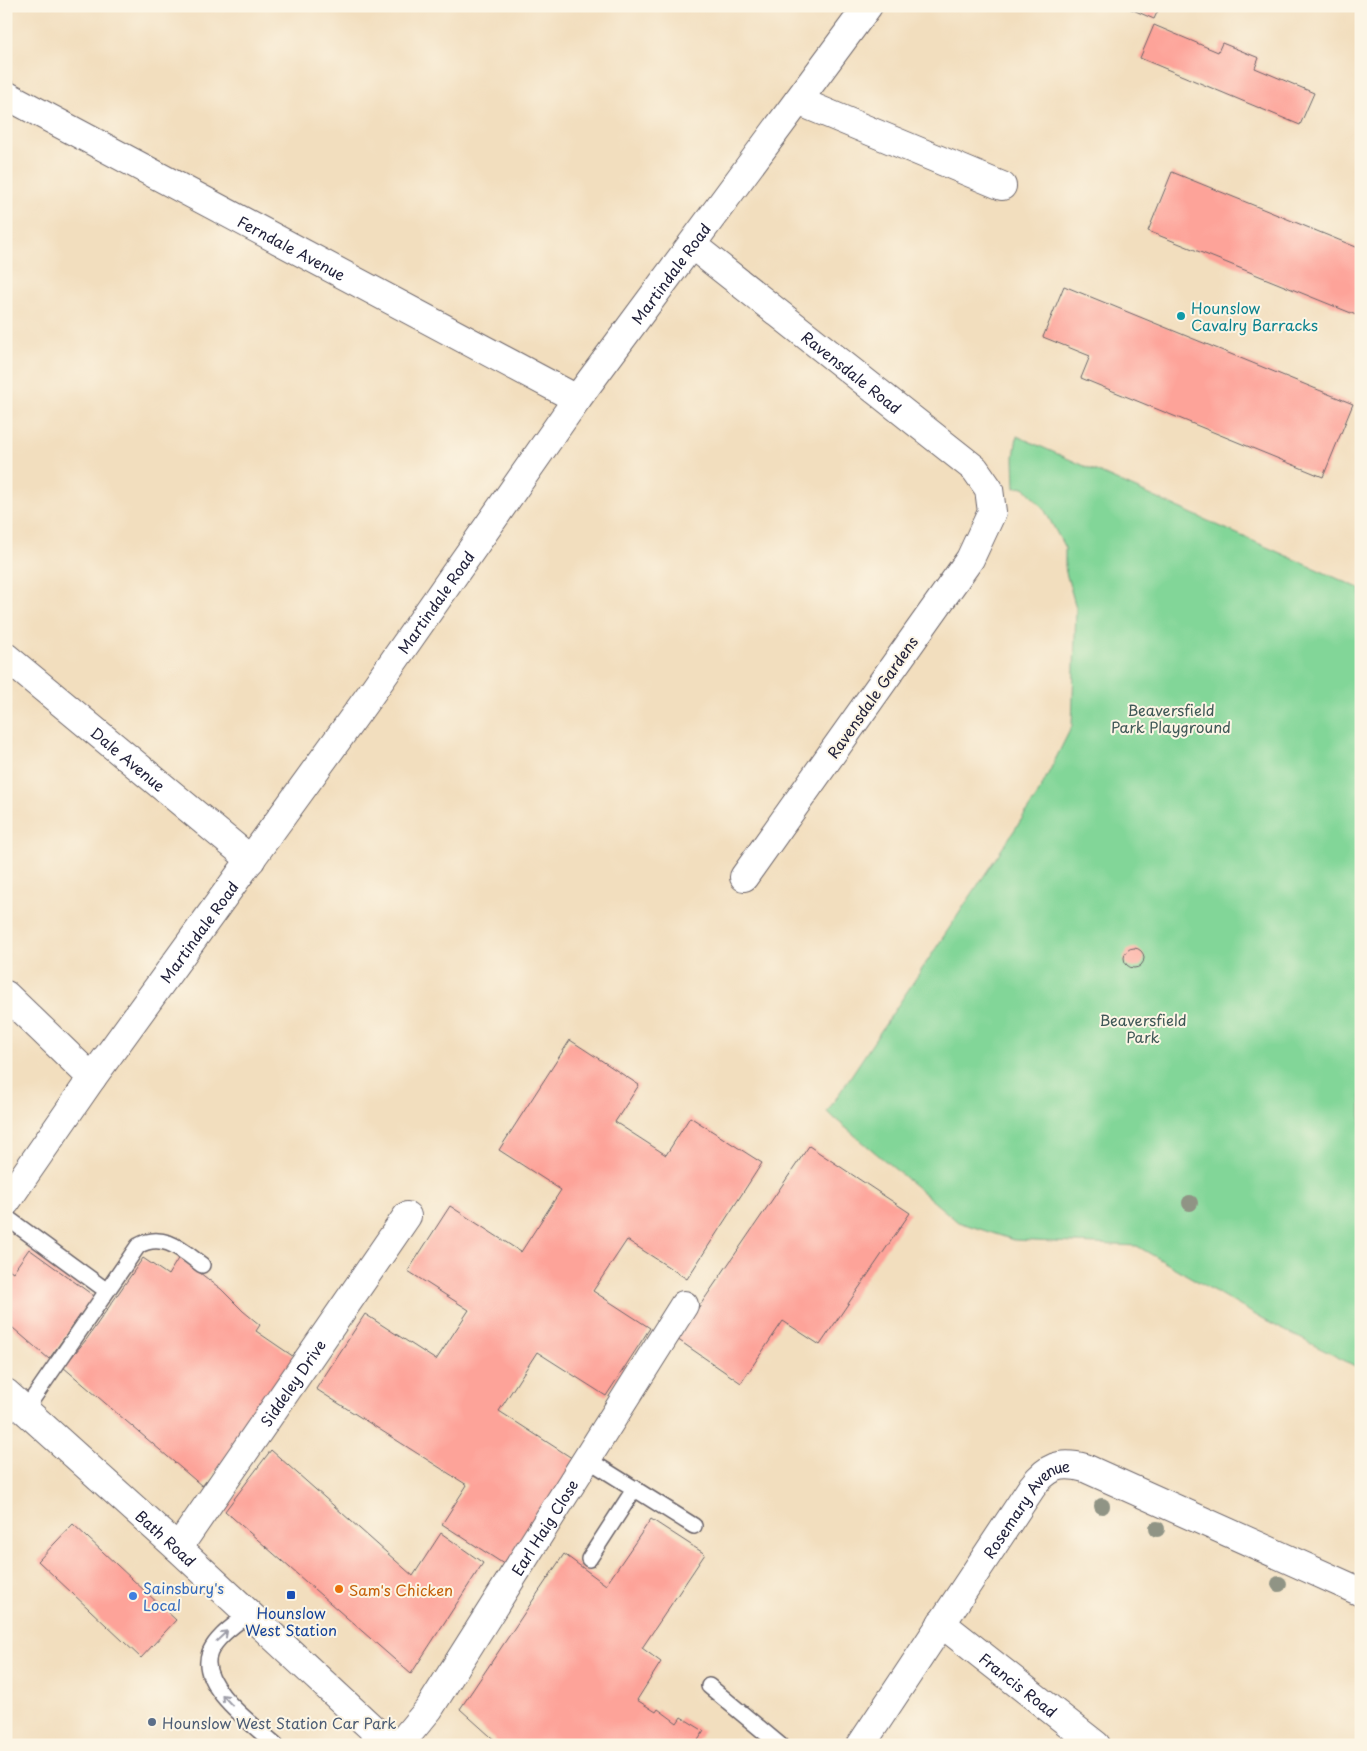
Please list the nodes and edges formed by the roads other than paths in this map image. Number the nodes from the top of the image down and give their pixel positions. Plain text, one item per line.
1 (868, 6) edge
2 (6, 95) edge
3 (798, 101) junction
4 (1002, 186) dead end
5 (692, 245) junction
6 (577, 399) junction
7 (992, 512) joint
8 (6, 657) edge
9 (251, 860) junction
10 (744, 877) dead end
11 (6, 995) edge
12 (92, 1078) junction
13 (6, 1202) edge
14 (407, 1216) dead end
15 (6, 1218) edge
16 (202, 1265) dead end
17 (107, 1291) junction
18 (684, 1305) dead end
19 (15, 1402) edge
20 (587, 1459) junction
21 (635, 1488) junction
22 (694, 1526) dead end
23 (178, 1548) junction
24 (589, 1559) dead end
25 (1361, 1592) edge
26 (248, 1614) junction
27 (941, 1623) junction
28 (708, 1686) dead end
29 (276, 1745) edge
30 (390, 1745) edge
31 (399, 1745) edge
32 (780, 1745) edge
33 (861, 1745) edge
34 (1096, 1745) edge

1 - 3 street, Martindale Road
2 - 6 street, Ferndale Avenue
3 - 4 street
3 - 5 street, Martindale Road
5 - 6 street, Martindale Road
5 - 7 street, Ravensdale Road
6 - 9 street, Martindale Road
7 - 10 street, Ravensdale Gardens
8 - 9 street, Dale Avenue
9 - 12 street, Martindale Road
11 - 12 street
12 - 13 street, Martindale Road
14 - 23 street, Siddeley Drive
15 - 17 lane
16 - 17 lane
17 - 19 lane
18 - 20 street, Earl Haig Close
19 - 23 street, Bath Road
20 - 21 lane
20 - 31 street, Earl Haig Close
21 - 22 lane
21 - 24 lane
23 - 26 street, Bath Road
25 - 27 street, Rosemary Avenue
29 -> 26 lane
26 - 30 street, Bath Road
27 - 33 street, Rosemary Avenue
27 - 34 street, Francis Road
28 - 32 lane

